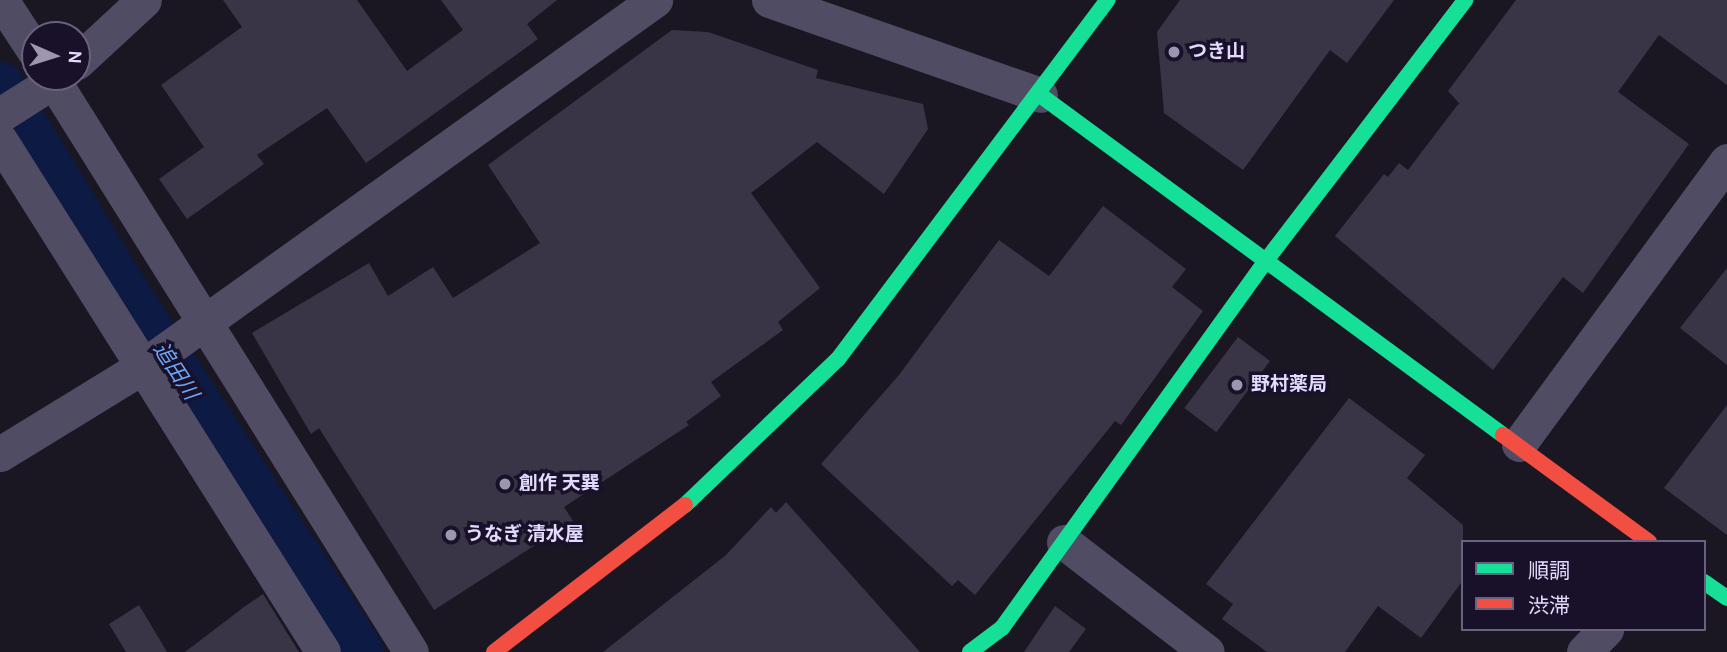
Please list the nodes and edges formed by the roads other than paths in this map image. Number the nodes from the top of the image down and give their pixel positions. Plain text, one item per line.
1 (2, 0) edge
2 (144, 0) edge
3 (655, 0) edge
4 (769, 0) edge
5 (1108, 0) edge
6 (1465, 0) edge
7 (21, 30) edge
8 (91, 48) edge
9 (37, 91) edge
10 (70, 91) edge
11 (1040, 95) junction
12 (0, 115) edge
13 (0, 139) edge
14 (1727, 161) edge
15 (1268, 258) junction
16 (204, 320) junction
17 (142, 367) junction
18 (1520, 443) junction
19 (0, 454) edge
20 (1646, 540) edge
21 (1064, 542) junction
22 (1706, 583) edge
23 (1727, 598) edge
24 (1604, 631) edge
25 (323, 652) edge
26 (411, 652) edge
27 (494, 652) edge
28 (970, 652) edge
29 (1207, 652) edge
30 (1584, 652) edge

1 - 7 street
2 - 8 street
3 - 16 street
4 - 11 street
5 - 11 street
6 - 15 street
9 - 12 street
10 - 16 street
11 - 15 street
11 - 27 street
13 - 17 street
14 - 18 street
15 - 18 street
15 - 21 street
16 - 17 street
16 - 26 street
17 - 19 street
17 - 25 street
18 - 20 street
21 - 28 street
21 - 29 street
22 - 23 street
24 - 30 street

